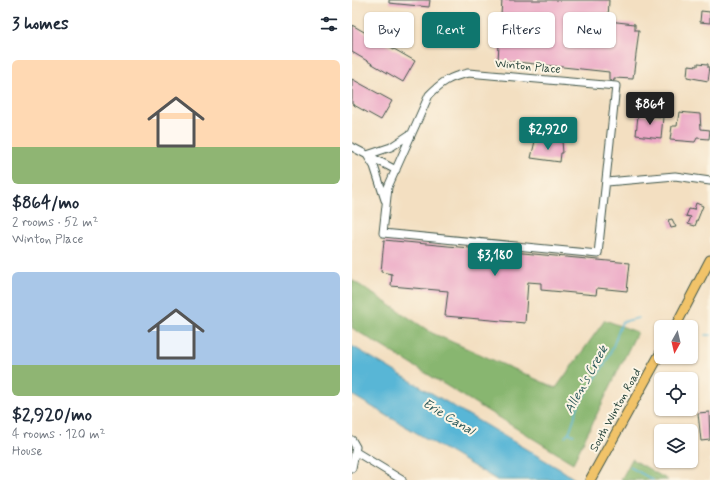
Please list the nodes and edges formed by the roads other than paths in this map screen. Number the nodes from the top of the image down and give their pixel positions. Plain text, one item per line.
1 (411, 133) junction
2 (352, 147) edge
3 (367, 155) junction
4 (396, 170) junction
5 (710, 181) edge
6 (607, 182) junction
7 (386, 204) junction
8 (710, 260) edge
9 (679, 320) edge
10 (654, 364) edge
11 (352, 440) edge
12 (356, 452) junction
13 (352, 468) edge
14 (592, 476) edge
15 (402, 480) edge

1 - 3 street
1 - 4 street, Winton Place
1 - 6 street, Winton Place
2 - 3 street
3 - 4 street
3 - 7 street
4 - 7 street, Winton Place
5 - 6 street
6 - 7 street, Winton Place
8 - 9 main road
10 - 14 main road, South Winton Road
11 - 12 street
12 - 13 street
12 - 15 street

